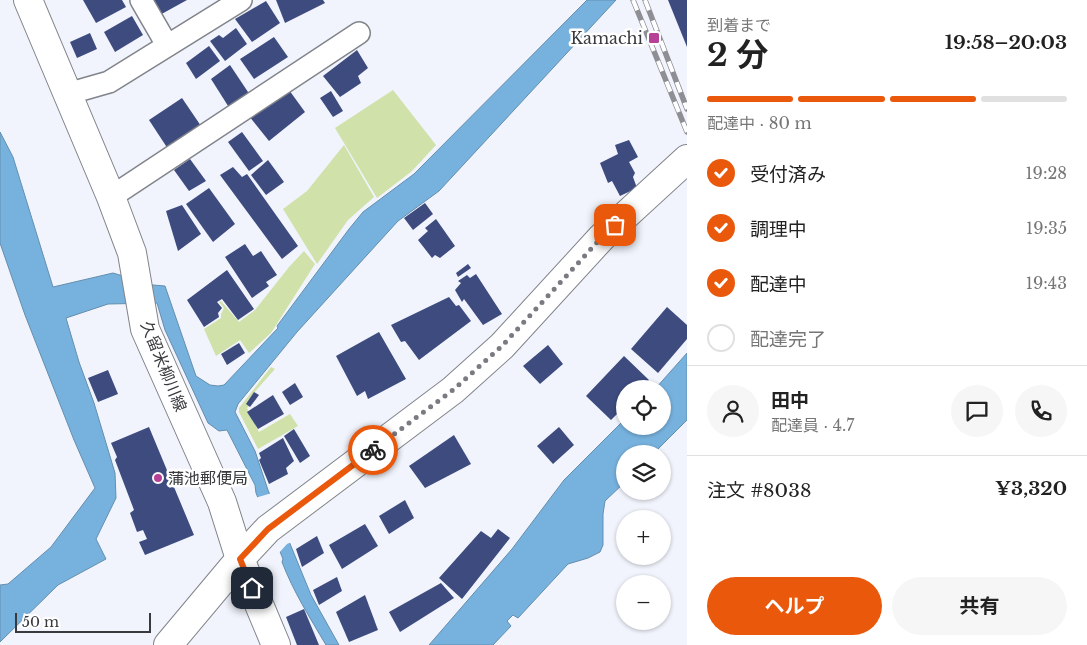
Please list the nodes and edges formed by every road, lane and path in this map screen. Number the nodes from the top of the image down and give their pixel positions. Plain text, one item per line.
1 (28, 0) edge
2 (141, 0) edge
3 (241, 0) edge
4 (359, 33) dead end
5 (167, 45) junction
6 (67, 94) junction
7 (687, 159) edge
8 (111, 197) junction
9 (240, 559) junction
10 (168, 645) edge
11 (276, 645) edge

1 - 6 main road, 久留米柳川線
2 - 5 street
3 - 5 street
4 - 8 street
5 - 6 street
6 - 8 main road, 久留米柳川線
7 - 9 main road
8 - 9 main road, 久留米柳川線
9 - 10 main road
9 - 11 main road, 久留米柳川線

